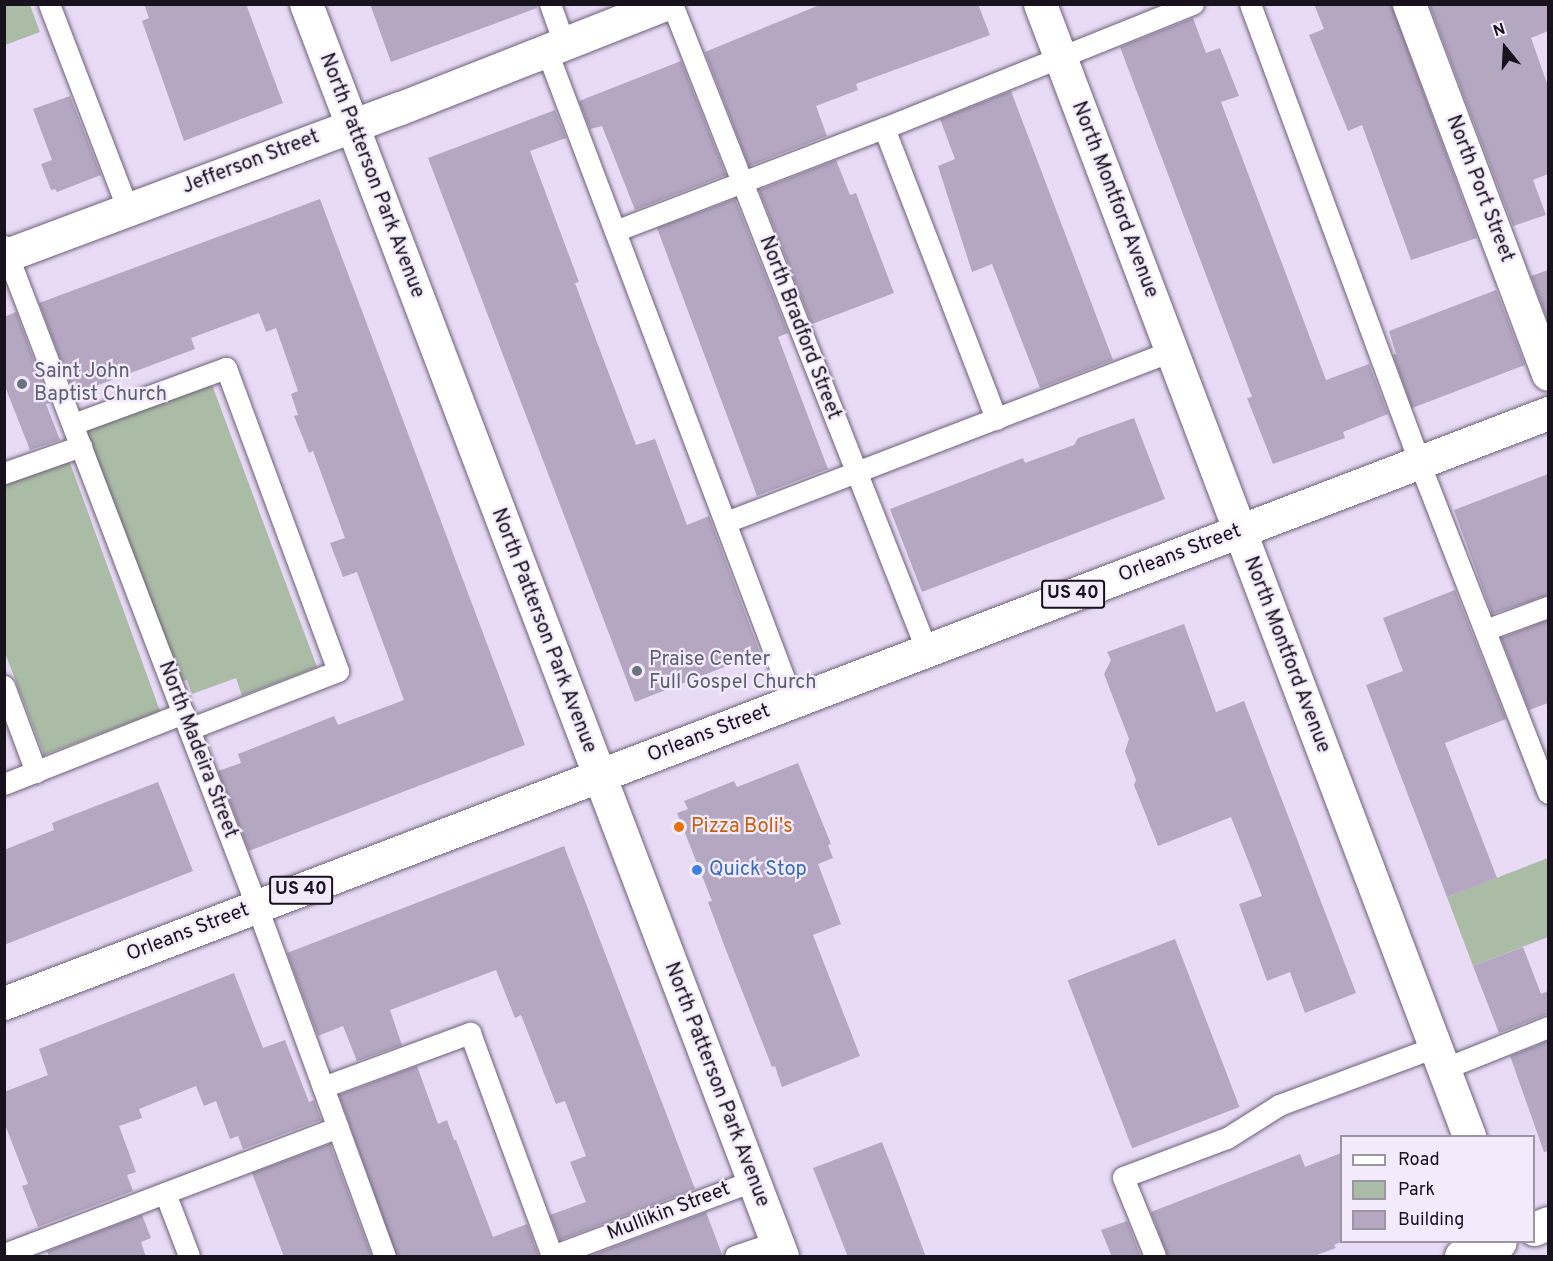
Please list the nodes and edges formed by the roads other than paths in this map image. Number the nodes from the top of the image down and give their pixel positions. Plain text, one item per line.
1 (49, 4) edge
2 (306, 4) edge
3 (550, 4) edge
4 (665, 4) edge
5 (672, 4) edge
6 (1040, 4) edge
7 (1193, 4) edge
8 (1250, 4) edge
9 (1409, 4) edge
10 (555, 46) junction
11 (1060, 59) junction
12 (352, 126) junction
13 (884, 128) junction
14 (743, 184) junction
15 (128, 210) junction
16 (615, 231) junction
17 (6, 252) edge
18 (1171, 351) junction
19 (1548, 374) edge
20 (1548, 413) edge
21 (996, 419) junction
22 (73, 424) junction
23 (81, 446) junction
24 (1419, 462) junction
25 (4, 473) edge
26 (857, 474) junction
27 (726, 522) junction
28 (1238, 531) junction
29 (1548, 607) edge
30 (1485, 630) junction
31 (927, 651) junction
32 (4, 686) edge
33 (793, 702) junction
34 (186, 721) junction
35 (36, 772) junction
36 (598, 776) junction
37 (4, 784) edge
38 (1548, 793) edge
39 (257, 907) junction
40 (4, 1003) edge
41 (1548, 1028) edge
42 (1439, 1058) junction
43 (323, 1087) junction
44 (338, 1127) junction
45 (1467, 1135) edge
46 (753, 1181) junction
47 (165, 1193) junction
48 (1497, 1243) edge
49 (1508, 1243) edge
50 (779, 1249) edge
51 (4, 1254) edge
52 (552, 1256) edge
53 (189, 1257) edge
54 (385, 1257) edge
55 (735, 1257) edge
56 (1155, 1257) edge
57 (1461, 1257) edge
58 (1514, 1257) edge

1 - 15 lane
2 - 12 street, North Patterson Park Avenue
3 - 10 lane
4 - 10 street, Jefferson Street
5 - 14 lane, North Bradford Street
6 - 11 street, North Montford Avenue
7 - 11 lane
8 - 24 lane
9 - 19 street, North Port Street
10 - 12 street, Jefferson Street
10 - 16 lane
11 - 13 lane
11 - 18 street, North Montford Avenue
12 - 15 street, Jefferson Street
12 - 36 street, North Patterson Park Avenue
13 - 14 lane
13 - 21 lane
14 - 16 lane
14 - 26 lane, North Bradford Street
15 - 17 street, Jefferson Street
16 - 27 lane
17 - 22 lane, North Madeira Street
18 - 21 lane
18 - 28 street, North Montford Avenue
20 - 24 street, Orleans Street / US 40
21 - 26 lane
22 - 23 lane, North Madeira Street
22 - 34 lane
23 - 25 lane
23 - 34 lane, North Madeira Street
24 - 28 street, Orleans Street / US 40
24 - 30 lane
26 - 27 lane
26 - 31 lane, North Bradford Street
27 - 33 lane
28 - 31 street, Orleans Street / US 40
28 - 42 street, North Montford Avenue
29 - 30 lane
30 - 38 lane
31 - 33 street, Orleans Street / US 40
32 - 35 lane
33 - 36 street, Orleans Street / US 40
34 - 35 lane
34 - 39 lane, North Madeira Street
35 - 37 lane
36 - 39 street, Orleans Street / US 40
36 - 46 street, North Patterson Park Avenue
39 - 40 street, Orleans Street / US 40
39 - 43 lane, North Madeira Street
41 - 42 lane
42 - 45 street, North Montford Avenue
42 - 56 lane
43 - 44 lane, North Madeira Street
43 - 52 lane
44 - 47 lane
44 - 54 lane, North Madeira Street
46 - 50 street, North Patterson Park Avenue
46 - 52 lane, Mullikin Street
47 - 51 lane
47 - 53 lane
48 - 57 street
49 - 58 street
50 - 55 lane

